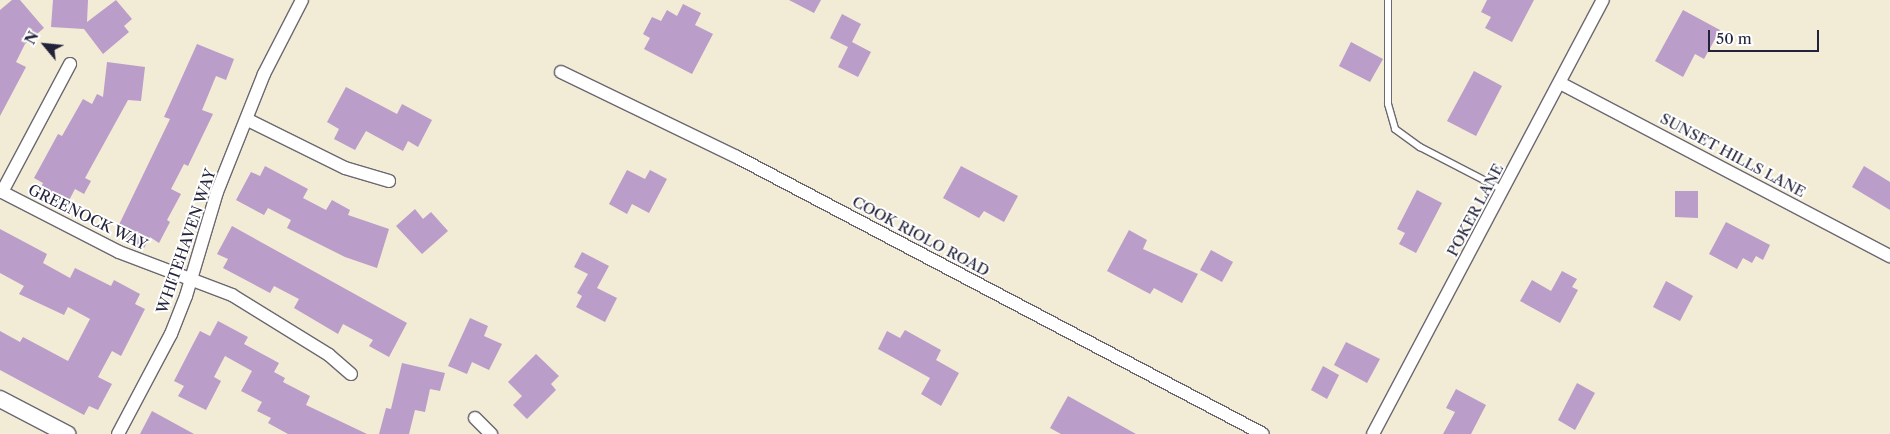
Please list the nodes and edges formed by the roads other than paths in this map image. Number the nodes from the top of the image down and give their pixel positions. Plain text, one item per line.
1 (302, 0) edge
2 (1388, 0) edge
3 (1603, 0) edge
4 (70, 64) dead end
5 (561, 72) dead end
6 (1560, 83) junction
7 (248, 120) junction
8 (389, 182) dead end
9 (1504, 190) junction
10 (1, 191) edge
11 (1890, 256) edge
12 (191, 280) junction
13 (351, 374) dead end
14 (0, 399) edge
15 (474, 418) dead end
16 (67, 434) edge
17 (118, 434) edge
18 (491, 434) edge
19 (1263, 434) edge
20 (1374, 434) edge

1 - 7 street, WHITEHAVEN WAY
2 - 9 lane
3 - 6 street, POKER LANE
4 - 10 street
5 - 19 street, COOK RIOLO ROAD
6 - 9 street, POKER LANE
6 - 11 street, SUNSET HILLS LANE
7 - 8 street
7 - 12 street, WHITEHAVEN WAY
9 - 20 street, POKER LANE
10 - 12 street, GREENOCK WAY
12 - 13 street, GREENOCK WAY
12 - 17 street, WHITEHAVEN WAY
14 - 16 street
15 - 18 street

